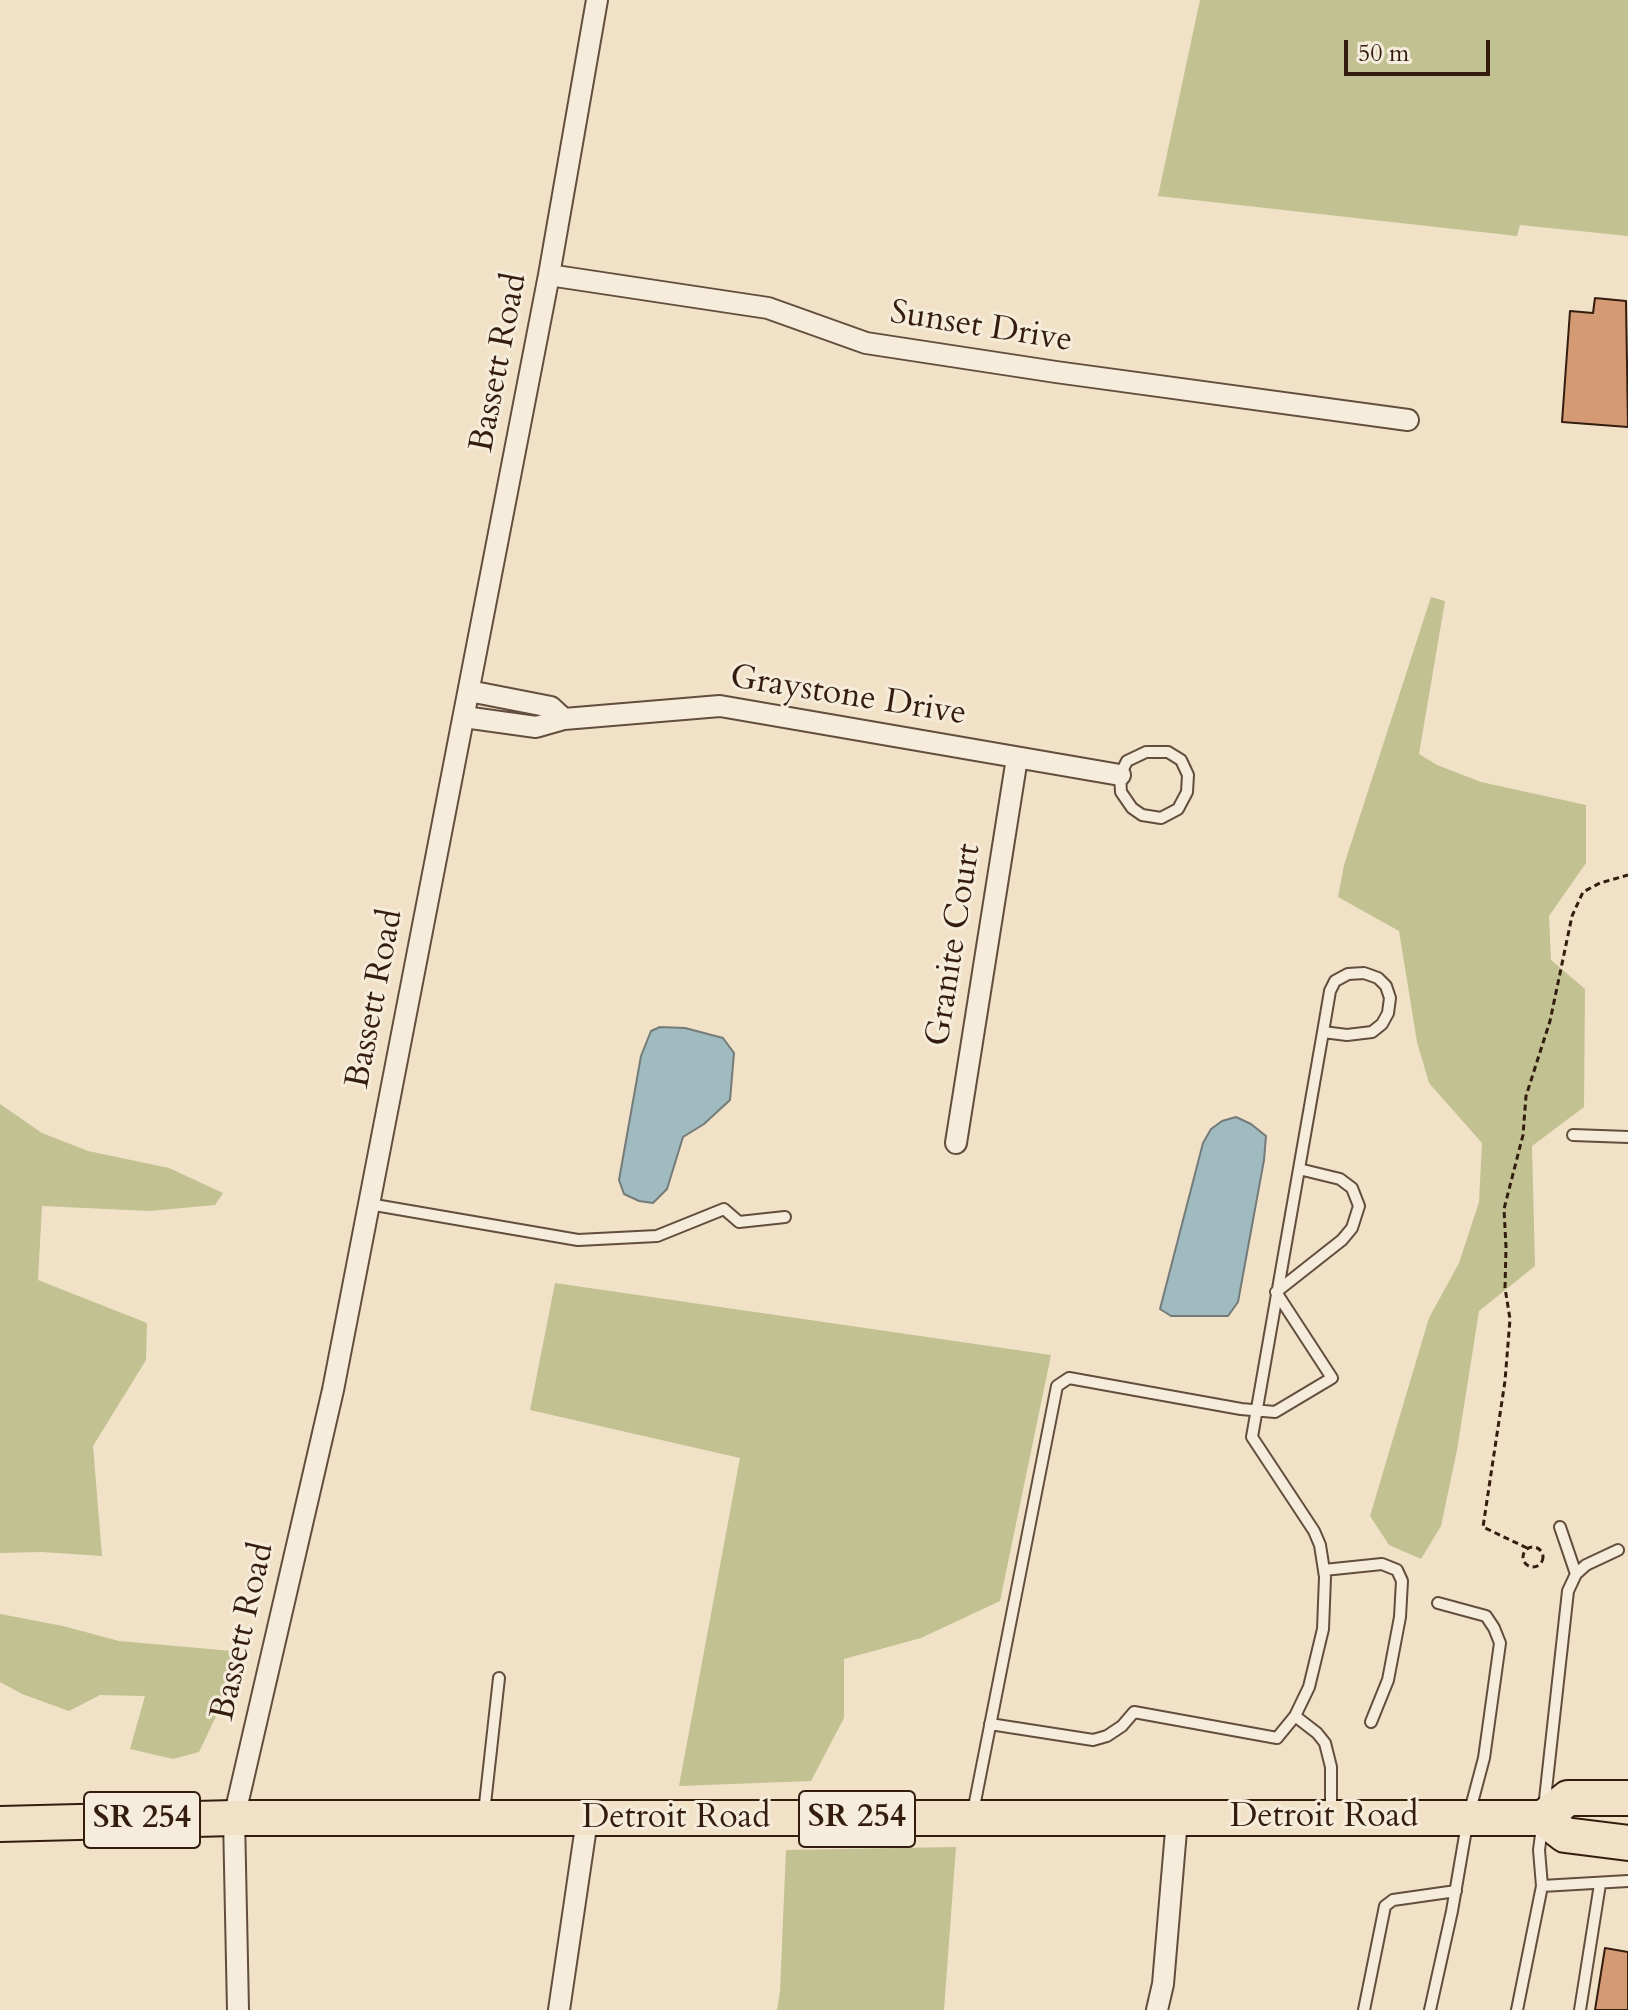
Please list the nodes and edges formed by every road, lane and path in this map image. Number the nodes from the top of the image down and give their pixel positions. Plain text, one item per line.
1 (597, 0) edge
2 (549, 275) junction
3 (1408, 420) dead end
4 (469, 691) junction
5 (464, 717) junction
6 (564, 719) junction
7 (1017, 758) junction
8 (1120, 775) junction
9 (1628, 875) edge
10 (1323, 1032) junction
11 (1573, 1135) dead end
12 (1628, 1137) edge
13 (956, 1143) dead end
14 (1299, 1169) junction
15 (369, 1204) junction
16 (785, 1217) dead end
17 (1276, 1292) junction
18 (1255, 1411) junction
19 (1560, 1527) dead end
20 (1527, 1548) junction
21 (1618, 1550) dead end
22 (1324, 1570) junction
23 (1576, 1574) junction
24 (1438, 1603) dead end
25 (499, 1678) dead end
26 (1295, 1716) junction
27 (1371, 1722) dead end
28 (990, 1724) junction
29 (1628, 1798) edge
30 (1331, 1817) junction
31 (234, 1818) junction
32 (972, 1818) junction
33 (1468, 1818) junction
34 (1543, 1818) junction
35 (484, 1819) junction
36 (1177, 1819) junction
37 (587, 1820) junction
38 (0, 1824) edge
39 (1628, 1843) edge
40 (1628, 1881) edge
41 (1600, 1884) junction
42 (1542, 1886) junction
43 (1456, 1891) junction
44 (238, 2010) edge
45 (559, 2010) edge
46 (1157, 2010) edge
47 (1364, 2010) edge
48 (1430, 2010) edge
49 (1517, 2010) edge
50 (1580, 2010) edge

1 - 2 street, Bassett Road
2 - 3 street, Sunset Drive
2 - 4 street, Bassett Road
4 - 5 street, Bassett Road
4 - 6 street, Graystone Drive
5 - 6 street, Graystone Drive
5 - 15 street, Bassett Road
6 - 7 street, Graystone Drive
7 - 8 street, Graystone Drive
7 - 13 street, Granite Court
8 - 8 lane
9 - 20 path
10 - 10 lane
10 - 14 lane
11 - 12 lane
14 - 17 lane
14 - 17 lane
15 - 16 lane
15 - 31 street, Bassett Road
17 - 18 lane
17 - 18 lane
18 - 22 lane
18 - 28 lane
19 - 23 lane
20 - 20 path
21 - 23 lane
22 - 26 lane
22 - 27 lane
23 - 34 lane
24 - 33 lane
25 - 35 lane
26 - 28 lane
26 - 30 lane
28 - 32 lane
29 - 34 main road
30 - 33 main road, Detroit Road / SR 254
30 - 36 main road, Detroit Road / SR 254
31 - 35 main road, Detroit Road / SR 254
31 - 38 main road, Detroit Road / SR 254
31 - 44 street, Bassett Road
32 - 36 main road, Detroit Road / SR 254
32 - 37 main road, Detroit Road / SR 254
33 - 34 main road, Detroit Road / SR 254
33 - 43 lane
34 - 39 main road, Detroit Road / SR 254
34 - 42 lane
35 - 37 main road, Detroit Road / SR 254
36 - 46 street
37 - 45 street
40 - 41 lane
41 - 42 lane
41 - 50 lane
42 - 49 lane
43 - 47 lane
43 - 48 lane

